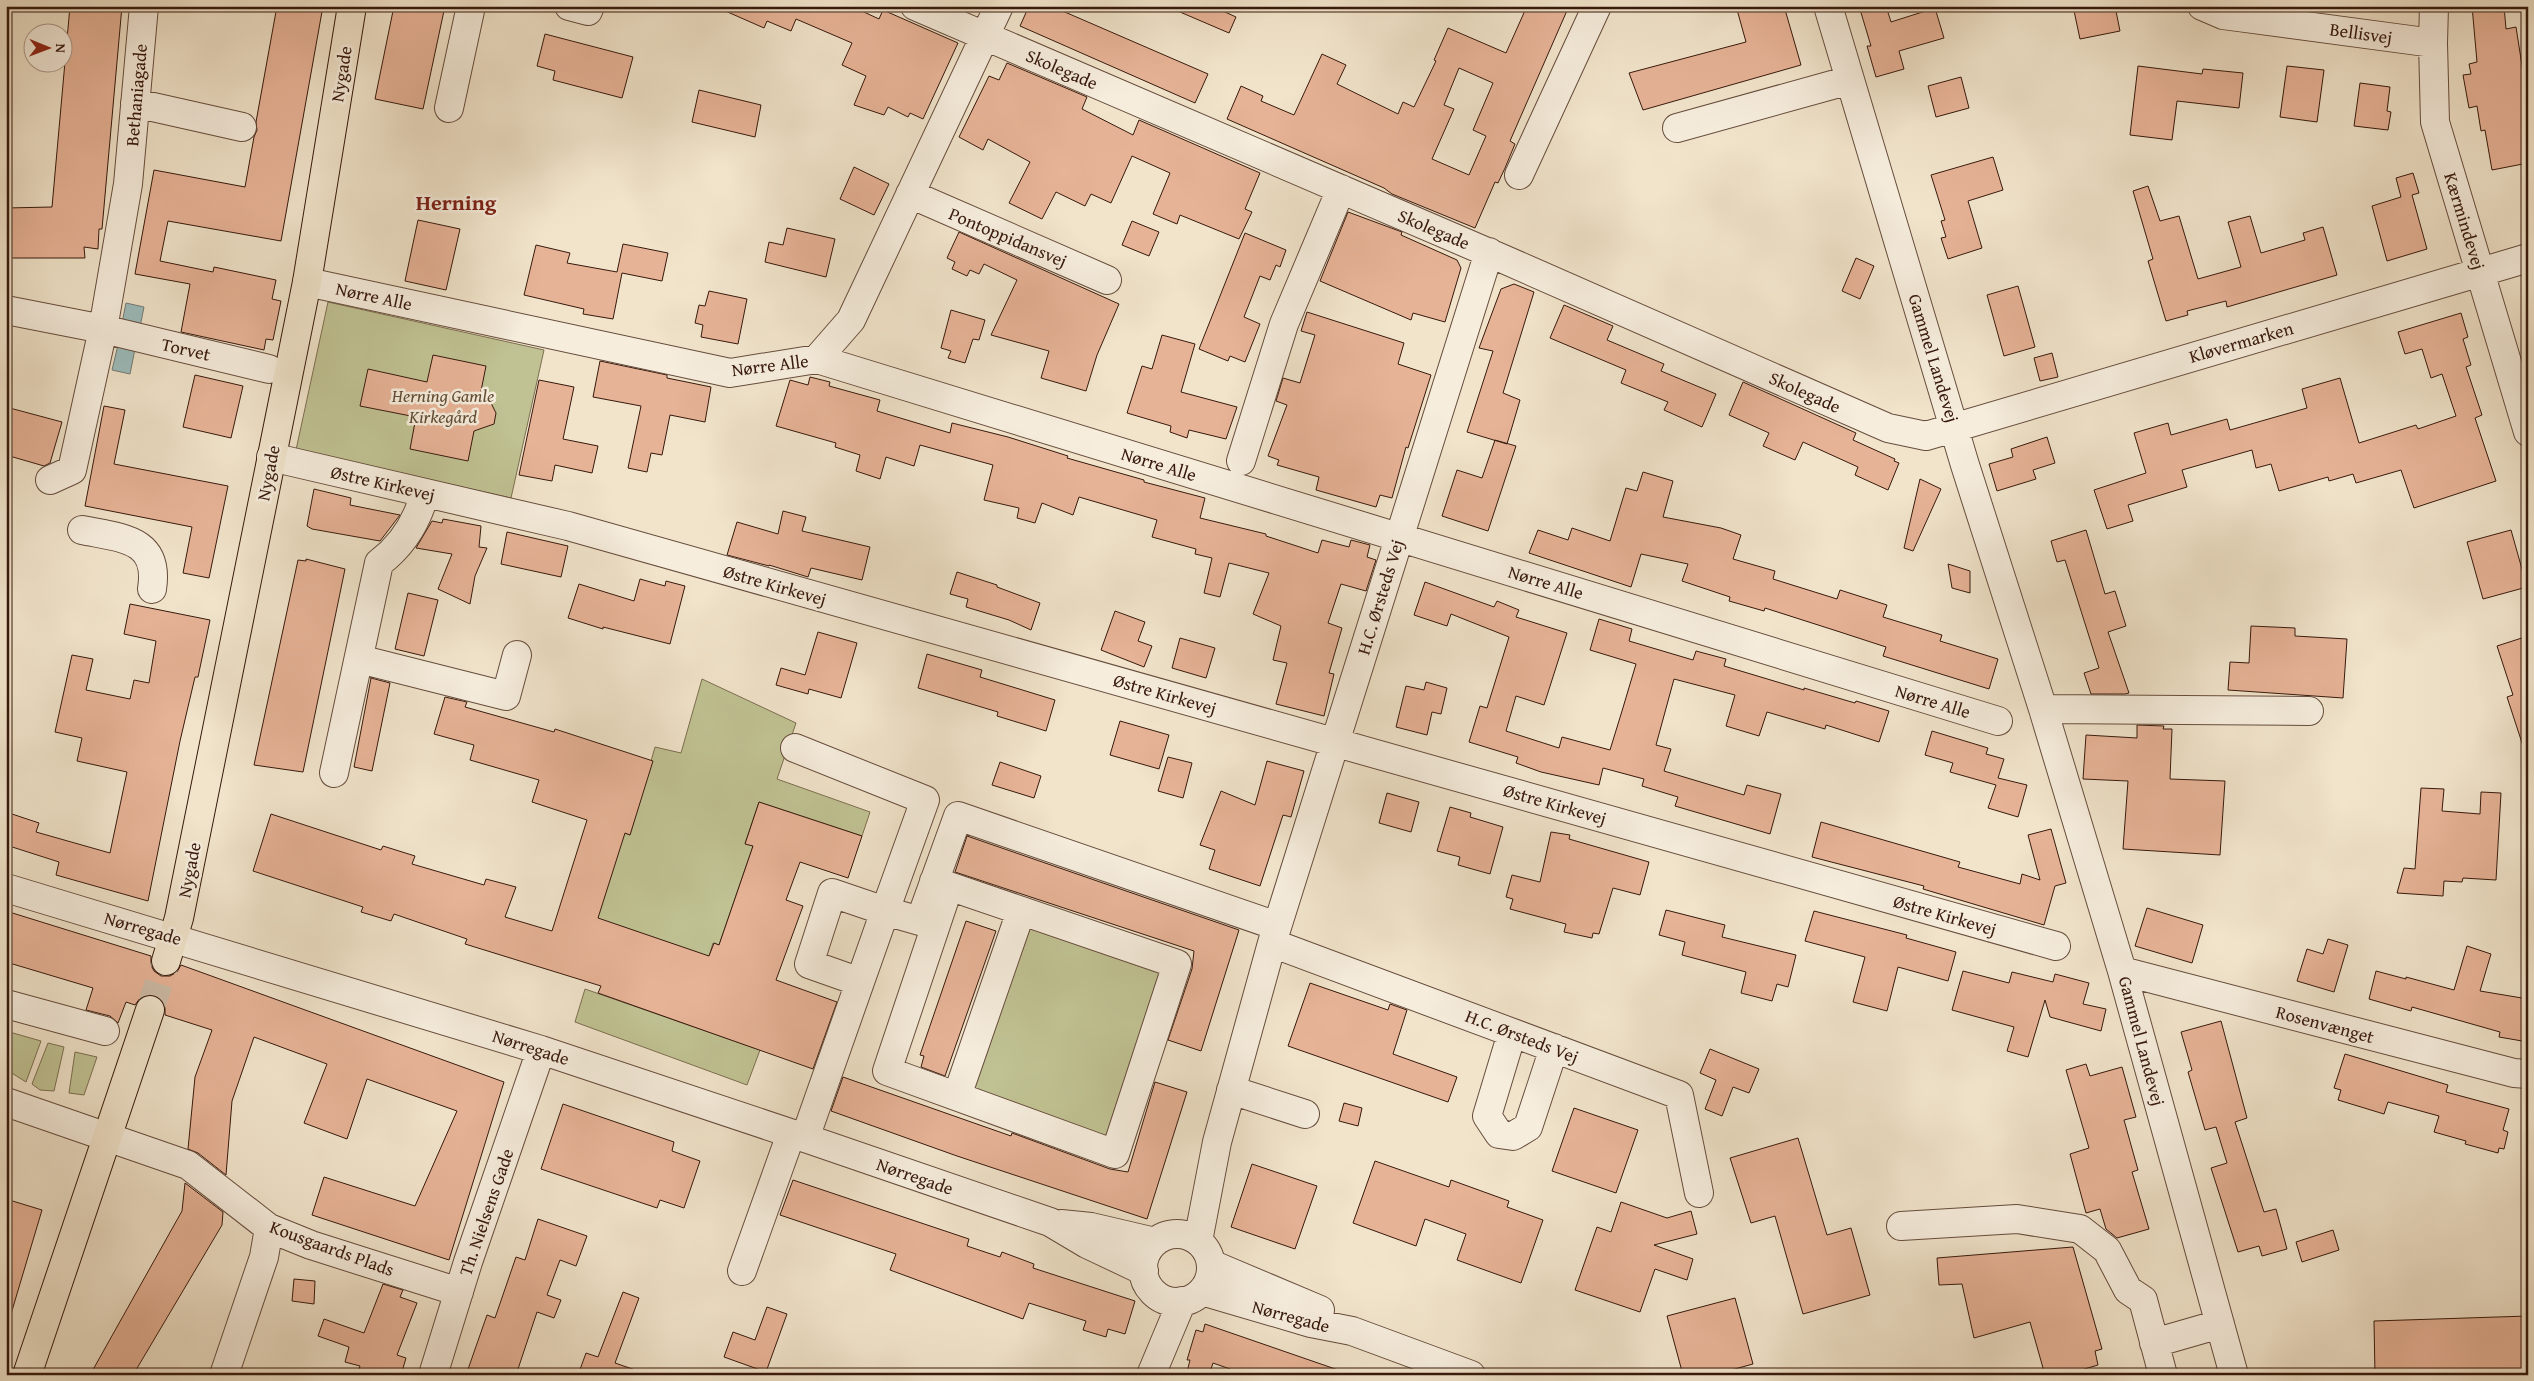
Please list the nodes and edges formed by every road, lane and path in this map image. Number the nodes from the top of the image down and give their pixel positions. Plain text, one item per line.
1 (144, 6) edge
2 (352, 6) edge
3 (471, 6) edge
4 (569, 6) edge
5 (590, 6) edge
6 (915, 6) edge
7 (999, 6) edge
8 (1597, 6) edge
9 (1828, 6) edge
10 (2202, 6) edge
11 (2434, 6) edge
12 (985, 36) junction
13 (2432, 43) junction
14 (1850, 80) junction
15 (135, 103) junction
16 (449, 108) dead end
17 (242, 127) dead end
18 (1677, 128) dead end
19 (1519, 175) dead end
20 (1341, 189) junction
21 (910, 194) junction
22 (1489, 252) junction
23 (2528, 258) edge
24 (2480, 272) junction
25 (1107, 280) dead end
26 (307, 282) junction
27 (6, 310) edge
28 (103, 329) junction
29 (816, 359) junction
30 (269, 369) dead end
31 (1954, 427) junction
32 (2528, 432) edge
33 (271, 456) junction
34 (1241, 461) dead end
35 (50, 480) dead end
36 (425, 493) junction
37 (82, 530) dead end
38 (1399, 537) junction
39 (152, 589) dead end
40 (517, 655) dead end
41 (359, 659) junction
42 (2043, 709) junction
43 (2310, 712) dead end
44 (1998, 721) dead end
45 (1335, 742) junction
46 (795, 748) dead end
47 (334, 773) dead end
48 (942, 884) junction
49 (6, 888) edge
50 (1021, 910) junction
51 (885, 911) junction
52 (1275, 934) junction
53 (2056, 946) dead end
54 (170, 949) junction
55 (2122, 971) junction
56 (860, 982) junction
57 (6, 1004) edge
58 (150, 1010) tunnel mouth
59 (105, 1031) dead end
60 (1512, 1033) junction
61 (1554, 1048) junction
62 (541, 1050) junction
63 (2528, 1074) edge
64 (1231, 1090) junction
65 (957, 1096) junction
66 (6, 1102) edge
67 (1305, 1114) dead end
68 (108, 1135) junction
69 (798, 1136) junction
70 (1698, 1193) dead end
71 (1050, 1222) junction
72 (1901, 1226) dead end
73 (269, 1228) junction
74 (1186, 1245) junction
75 (742, 1271) dead end
76 (1144, 1271) junction
77 (459, 1292) junction
78 (1181, 1296) junction
79 (2220, 1324) junction
80 (1352, 1331) junction
81 (2154, 1343) junction
82 (27, 1375) edge
83 (224, 1375) edge
84 (433, 1375) edge
85 (1146, 1375) edge
86 (1151, 1375) edge
87 (1471, 1375) edge
88 (2163, 1375) edge
89 (2234, 1375) edge

1 - 15 street, Bethaniagade
2 - 26 main road, Nygade
3 - 16 street
4 - 5 street
6 - 12 street, Skolegade
7 - 12 street
8 - 19 street
9 - 14 street, Gammel Landevej
10 - 13 street, Bellisvej
11 - 13 street, Kærmindevej
12 - 20 street, Skolegade
12 - 21 street
13 - 24 street, Kærmindevej
14 - 18 street
14 - 31 street, Gammel Landevej
15 - 17 street
15 - 28 street, Bethaniagade
20 - 22 street, Skolegade
20 - 34 street
21 - 25 street, Pontoppidansvej
21 - 29 street
22 - 31 street, Skolegade
22 - 38 street, H.C. Ørsteds Vej
23 - 24 street, Kløvermarken
24 - 31 street, Kløvermarken
24 - 32 street, Kærmindevej
26 - 29 street, Nørre Alle
26 - 33 main road, Nygade
27 - 28 street, Torvet
28 - 30 street, Torvet
28 - 35 street
29 - 38 street, Nørre Alle
31 - 42 street, Gammel Landevej
33 - 36 street, Østre Kirkevej
33 - 54 main road, Nygade
36 - 41 street
36 - 45 street, Østre Kirkevej
37 - 39 street
38 - 44 street, Nørre Alle
38 - 45 street, H.C. Ørsteds Vej
40 - 41 street
41 - 47 street
42 - 43 street
42 - 55 street, Gammel Landevej
45 - 52 street, H.C. Ørsteds Vej
45 - 53 street, Østre Kirkevej
46 - 51 street
48 - 50 street
48 - 51 street
48 - 52 street
48 - 65 street
49 - 54 street, Nørregade
50 - 65 street
50 - 65 street
51 - 56 street
51 - 56 street
52 - 60 street, H.C. Ørsteds Vej
52 - 64 street, H.C. Ørsteds Vej
54 - 62 street, Nørregade
55 - 63 street, Rosenvænget
55 - 79 street, Gammel Landevej
56 - 69 street
57 - 59 street
58 - 68 main road
60 - 61 street, H.C. Ørsteds Vej
60 - 61 street
61 - 70 street, H.C. Ørsteds Vej
62 - 69 street, Nørregade
62 - 77 street, Th. Nielsens Gade
64 - 67 street
64 - 74 street, H.C. Ørsteds Vej
66 - 68 street, Kousgaards Plads
68 - 73 street, Kousgaards Plads
68 - 82 main road
69 - 71 street, Nørregade
69 - 75 street
71 - 74 street, Nørregade
71 - 76 street, Nørregade
72 - 81 street
73 - 77 street, Kousgaards Plads
73 - 83 street
74 - 76 street
74 - 78 street
74 - 80 street, Nørregade
76 - 78 street
77 - 84 street, Th. Nielsens Gade
78 - 80 street, Nørregade
78 - 85 street
78 - 86 street
79 - 81 street
79 - 89 street, Gammel Landevej
80 - 87 street, Nørregade
81 - 88 street

